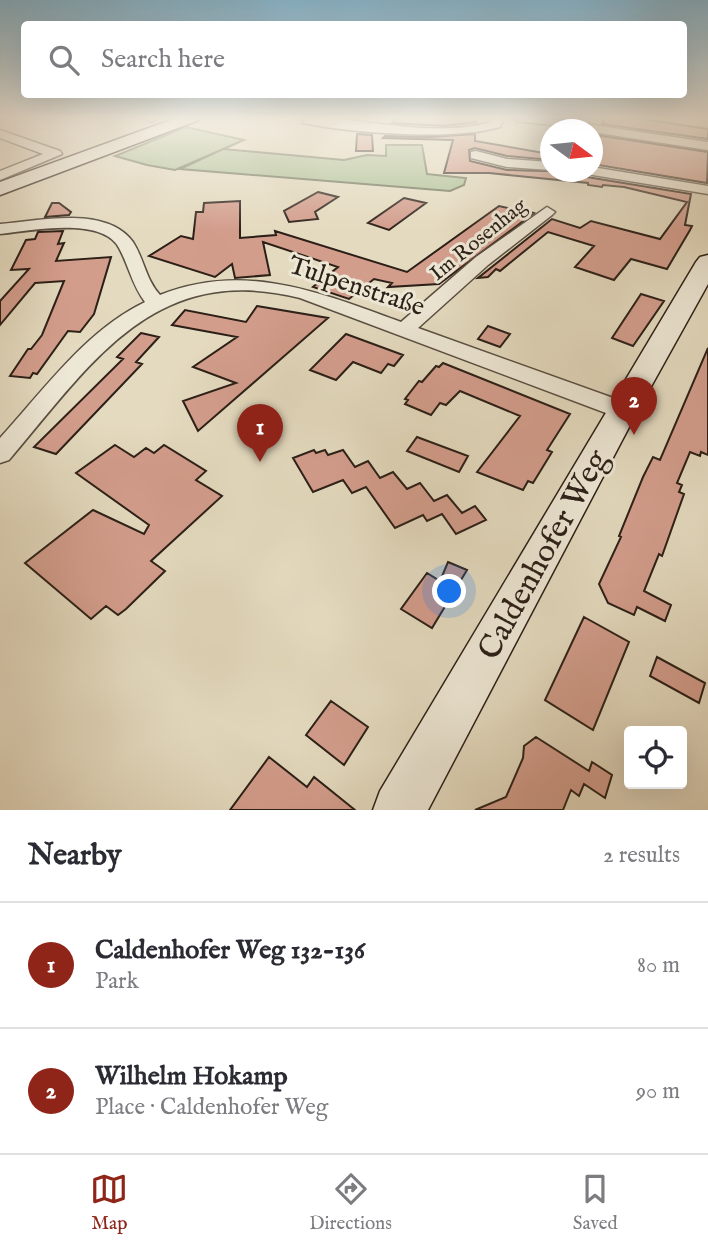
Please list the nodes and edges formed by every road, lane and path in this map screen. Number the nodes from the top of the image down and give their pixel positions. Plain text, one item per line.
1 (53, 155) edge
2 (92, 155) edge
3 (477, 155) dead end
4 (540, 165) edge
5 (603, 173) edge
6 (0, 176) edge
7 (0, 189) edge
8 (708, 190) edge
9 (547, 212) dead end
10 (0, 229) edge
11 (704, 274) edge
12 (157, 303) junction
13 (405, 329) junction
14 (622, 410) junction
15 (0, 454) edge
16 (400, 810) edge

1 - 6 street
2 - 7 street
3 - 4 street
5 - 8 street
9 - 13 street, Im Rosenhag
10 - 12 street
11 - 14 street, Caldenhofer Weg
12 - 13 street, Tulpenstraße
12 - 15 street, Tulpenstraße
13 - 14 street, Tulpenstraße
14 - 16 street, Caldenhofer Weg

